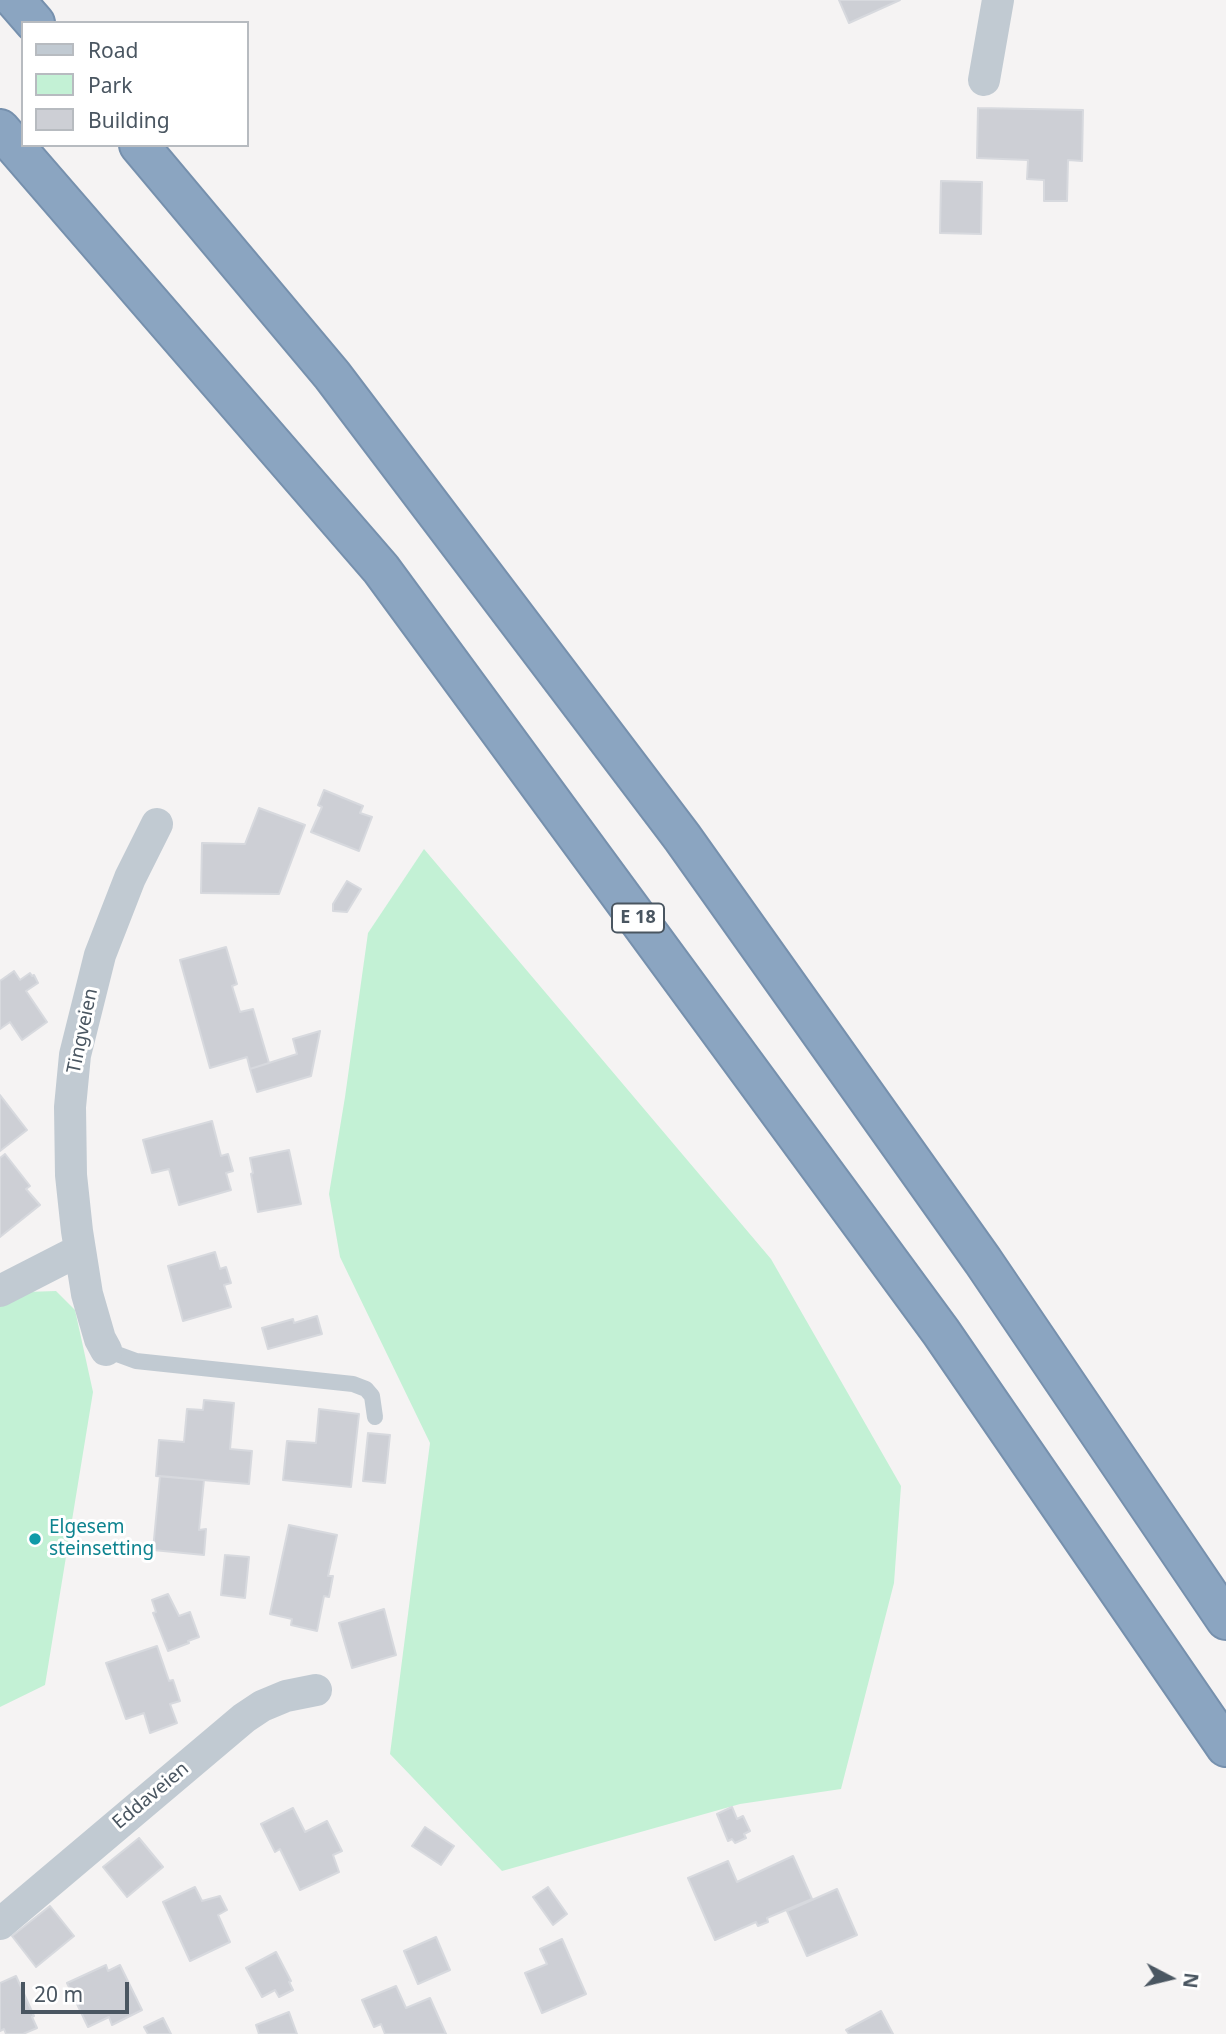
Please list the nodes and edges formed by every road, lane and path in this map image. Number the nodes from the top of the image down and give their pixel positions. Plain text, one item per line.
1 (15, 0) edge
2 (998, 0) edge
3 (33, 21) edge
4 (984, 80) dead end
5 (0, 128) edge
6 (141, 147) edge
7 (157, 824) dead end
8 (80, 1250) junction
9 (0, 1291) edge
10 (106, 1350) joint
11 (374, 1417) dead end
12 (1226, 1620) edge
13 (316, 1690) dead end
14 (1226, 1746) edge
15 (0, 1924) edge

1 - 3 highway
2 - 4 street
5 - 14 highway, E 18
6 - 12 highway
7 - 8 street, Tingveien
8 - 9 street
8 - 10 street, Tingveien
10 - 11 lane
13 - 15 street, Eddaveien

